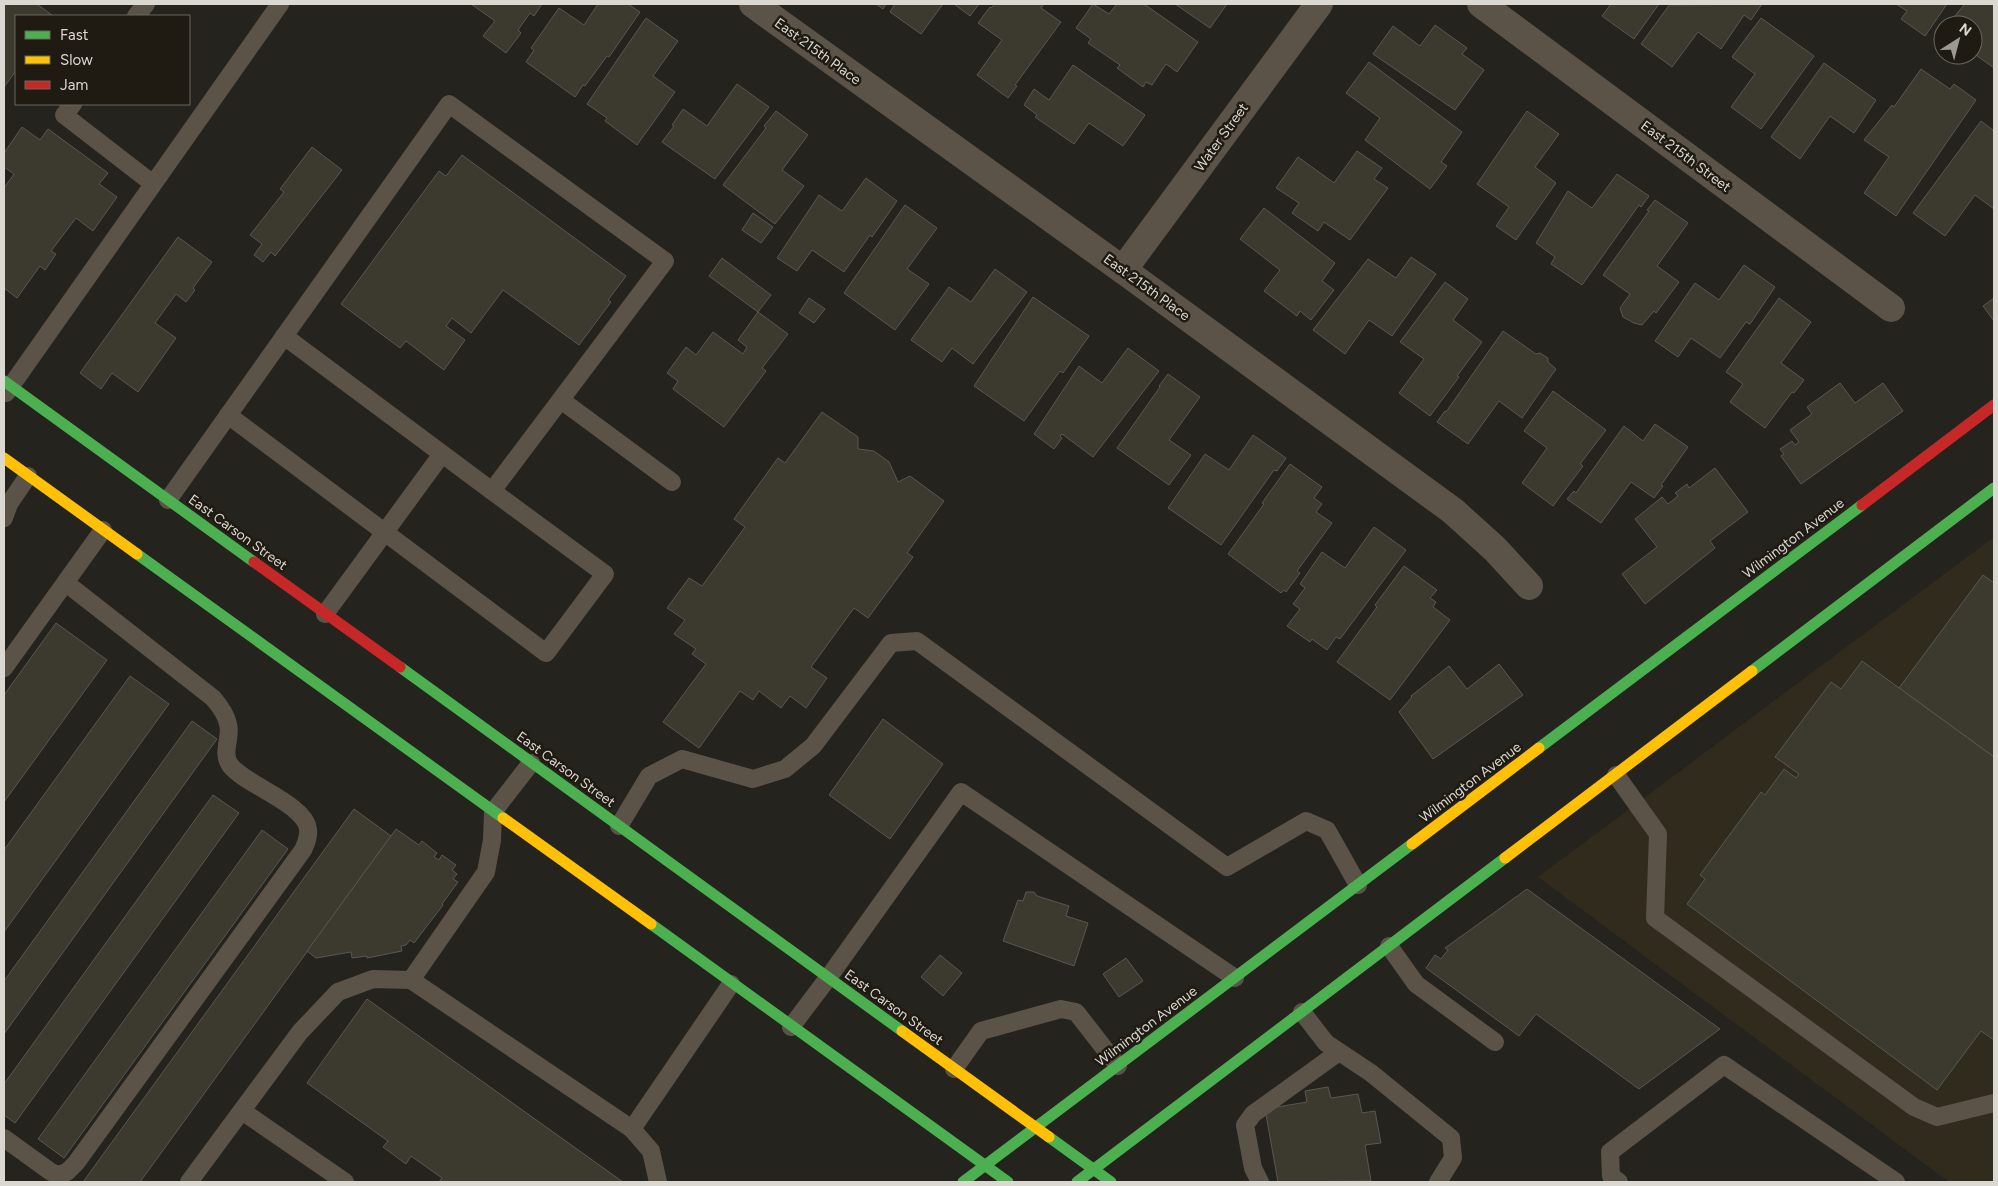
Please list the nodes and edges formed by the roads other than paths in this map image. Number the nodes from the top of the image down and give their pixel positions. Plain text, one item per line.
1 (146, 4) edge
2 (280, 4) edge
3 (753, 4) edge
4 (1319, 4) edge
5 (1482, 4) edge
6 (137, 15) edge
7 (72, 105) edge
8 (152, 183) junction
9 (1124, 270) junction
10 (1891, 308) dead end
11 (284, 336) junction
12 (6, 388) edge
13 (561, 400) junction
14 (1994, 405) edge
15 (228, 415) junction
16 (442, 454) junction
17 (4, 458) edge
18 (28, 476) junction
19 (672, 482) dead end
20 (1994, 488) edge
21 (492, 491) junction
22 (168, 500) junction
23 (4, 518) edge
24 (103, 530) junction
25 (384, 533) junction
26 (66, 583) junction
27 (1529, 586) dead end
28 (325, 614) junction
29 (4, 668) edge
30 (531, 763) junction
31 (1616, 775) junction
32 (493, 812) junction
33 (618, 826) junction
34 (1358, 885) junction
35 (1389, 946) junction
36 (828, 978) junction
37 (1235, 978) junction
38 (411, 980) junction
39 (731, 984) junction
40 (1302, 1012) junction
41 (791, 1027) junction
42 (1495, 1042) dead end
43 (1339, 1052) junction
44 (1118, 1066) junction
45 (954, 1069) junction
46 (1994, 1103) edge
47 (242, 1111) junction
48 (1036, 1128) junction
49 (632, 1129) junction
50 (4, 1138) edge
51 (985, 1166) junction
52 (1093, 1170) junction
53 (189, 1182) edge
54 (345, 1182) edge
55 (658, 1182) edge
56 (963, 1182) edge
57 (1008, 1182) edge
58 (1077, 1182) edge
59 (1111, 1182) edge
60 (1260, 1182) edge
61 (1438, 1182) edge
62 (1619, 1182) edge
63 (1896, 1182) edge

1 - 6 lane
2 - 8 lane
3 - 9 street, East 215th Place
4 - 9 street, Water Street
5 - 10 street, East 215th Street
7 - 8 lane
8 - 12 lane
9 - 27 street, East 215th Place
11 - 13 lane
11 - 15 lane
11 - 16 lane
12 - 22 main road, East Carson Street
13 - 19 lane
13 - 21 lane
14 - 34 main road, Wilmington Avenue
15 - 22 lane
15 - 25 lane
16 - 21 lane
16 - 25 lane
17 - 18 main road
18 - 23 lane
18 - 24 main road
20 - 31 main road
21 - 25 lane
22 - 28 main road, East Carson Street
24 - 26 lane
24 - 32 main road
25 - 28 lane
26 - 29 lane
26 - 50 lane
28 - 30 main road, East Carson Street
30 - 32 lane
30 - 33 main road, East Carson Street
31 - 35 main road
31 - 46 lane
32 - 38 lane
32 - 39 main road
33 - 34 lane
33 - 36 main road, East Carson Street
34 - 37 main road, Wilmington Avenue
35 - 40 main road
35 - 42 lane
36 - 37 lane
36 - 41 lane
36 - 45 main road, East Carson Street
37 - 44 main road, Wilmington Avenue
38 - 47 lane
38 - 49 lane
39 - 41 main road
39 - 49 lane
40 - 43 lane
40 - 52 main road
41 - 51 main road
43 - 60 lane
43 - 61 lane
44 - 45 lane
44 - 48 main road, Wilmington Avenue
45 - 48 main road, East Carson Street
47 - 53 lane
47 - 54 lane
48 - 51 main road, Wilmington Avenue
48 - 52 main road, East Carson Street
49 - 55 lane
51 - 56 main road, Wilmington Avenue
51 - 57 main road
52 - 58 main road
52 - 59 main road, East Carson Street
62 - 63 lane

